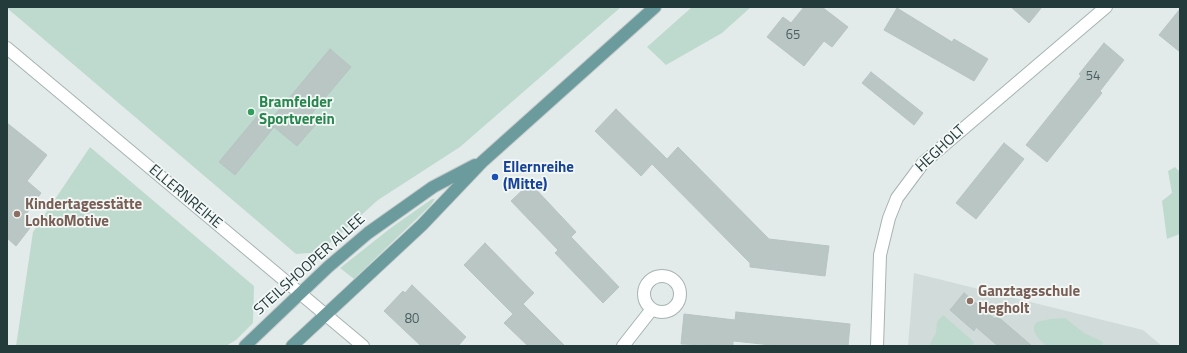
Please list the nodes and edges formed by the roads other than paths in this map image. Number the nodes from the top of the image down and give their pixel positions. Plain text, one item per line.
1 (655, 7) edge
2 (1106, 7) edge
3 (7, 48) edge
4 (482, 162) junction
5 (300, 293) junction
6 (652, 309) dead end
7 (326, 315) junction
8 (245, 346) edge
9 (292, 346) edge
10 (363, 346) edge
11 (623, 346) edge
12 (877, 346) edge

1 - 4 main road, STEILSHOOPER ALLEE
2 - 12 street, HEGHOLT
3 - 5 street, ELLERNREIHE
4 - 5 main road, STEILSHOOPER ALLEE
4 - 7 main road, STEILSHOOPER ALLEE
5 - 7 street, ELLERNREIHE
5 - 8 main road, STEILSHOOPER ALLEE
6 - 11 street
7 - 9 main road, STEILSHOOPER ALLEE
7 - 10 street, ELLERNREIHE

